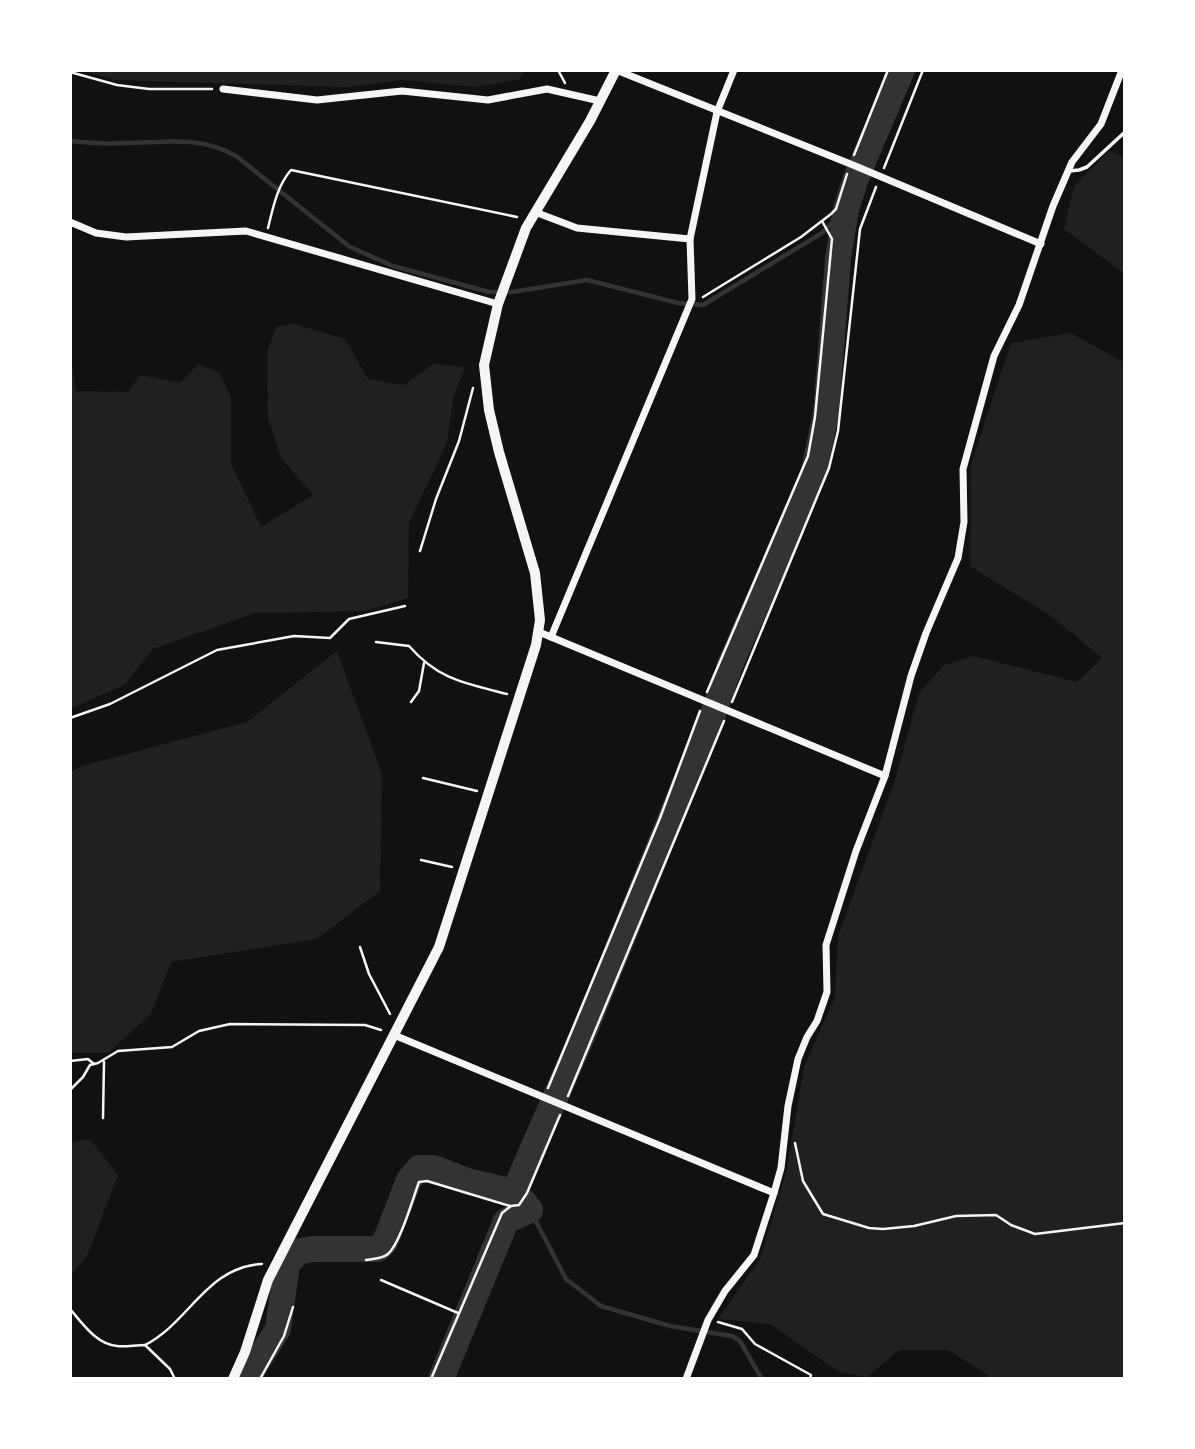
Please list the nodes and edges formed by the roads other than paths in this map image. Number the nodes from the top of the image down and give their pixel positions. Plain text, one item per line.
1 (616, 70) edge
2 (734, 70) edge
3 (1122, 70) edge
4 (223, 89) road end
5 (600, 101) junction
6 (717, 112) junction
7 (1125, 132) edge
8 (1069, 171) junction
9 (532, 216) junction
10 (70, 222) edge
11 (690, 239) junction
12 (1041, 244) junction
13 (498, 304) junction
14 (539, 632) junction
15 (551, 637) junction
16 (885, 776) junction
17 (394, 1035) junction
18 (774, 1193) junction
19 (233, 1379) edge
20 (686, 1379) edge

1 - 5 main road
1 - 6 street
2 - 6 street
3 - 8 street
4 - 5 street
5 - 9 main road
6 - 11 street
6 - 12 street
7 - 8 lane
8 - 12 street
9 - 11 street
9 - 13 main road
10 - 13 street
11 - 15 street
12 - 16 street
13 - 14 main road
14 - 15 street
14 - 17 main road
15 - 16 street
16 - 18 street
17 - 18 street
17 - 19 main road
18 - 20 street

